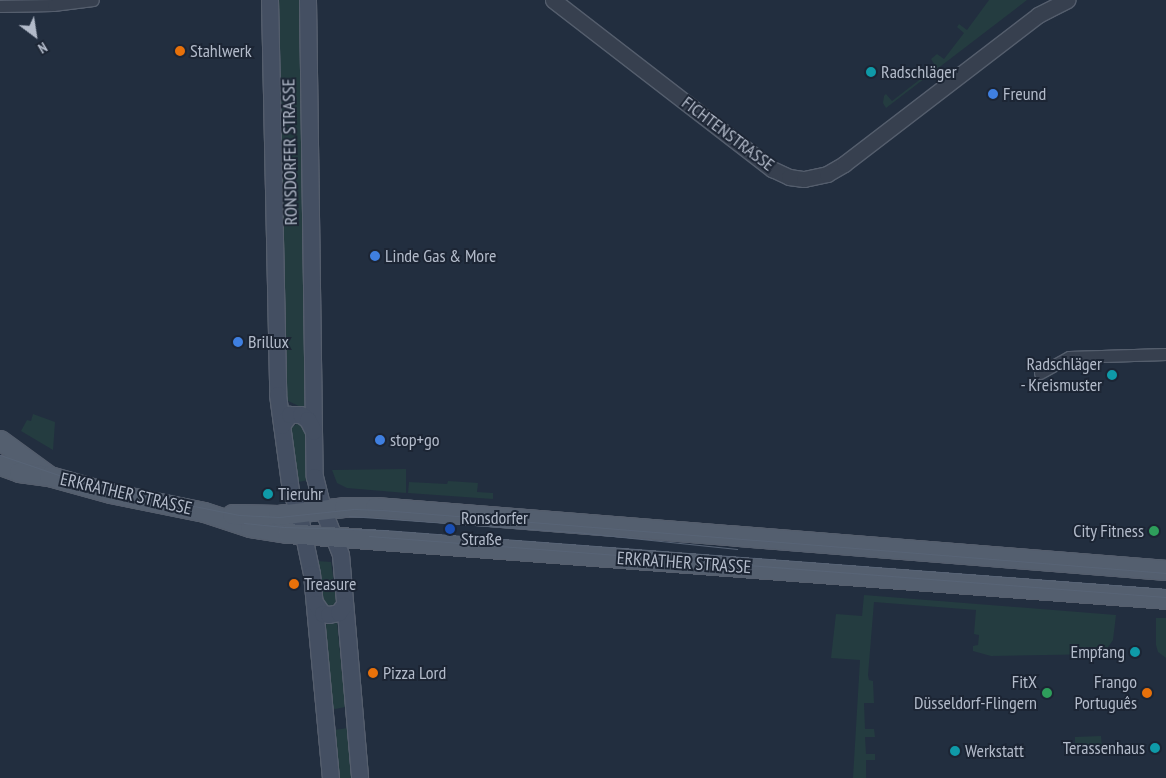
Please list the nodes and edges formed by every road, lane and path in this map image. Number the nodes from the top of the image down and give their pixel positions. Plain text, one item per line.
1 (93, 0) edge
2 (270, 0) edge
3 (308, 0) edge
4 (553, 0) edge
5 (1060, 1) edge
6 (0, 6) edge
7 (1166, 354) edge
8 (1040, 374) dead end
9 (282, 426) junction
10 (314, 432) junction
11 (0, 440) edge
12 (0, 465) edge
13 (49, 476) junction
14 (291, 491) junction
15 (323, 509) junction
16 (204, 512) junction
17 (299, 512) junction
18 (278, 515) junction
19 (304, 534) junction
20 (334, 537) junction
21 (356, 539) junction
22 (341, 555) junction
23 (1166, 570) edge
24 (1166, 599) edge
25 (316, 604) junction
26 (344, 606) junction
27 (354, 719) junction
28 (326, 722) junction
29 (331, 778) edge
30 (360, 778) edge

1 - 6 street
2 - 9 main road, RONSDORFER STRASSE
3 - 10 main road, RONSDORFER STRASSE
4 - 5 street, FICHTENSTRASSE
7 - 8 street
9 - 10 main road
9 - 14 main road, RONSDORFER STRASSE
10 - 15 main road, RONSDORFER STRASSE
11 - 13 main road, ERKRATHER STRASSE
12 - 13 main road, ERKRATHER STRASSE
13 - 16 main road, ERKRATHER STRASSE
14 - 17 main road, RONSDORFER STRASSE
14 - 18 main road
15 - 17 main road, ERKRATHER STRASSE
15 - 20 main road, RONSDORFER STRASSE
15 - 23 main road, ERKRATHER STRASSE
16 - 18 main road, ERKRATHER STRASSE
16 - 19 main road, ERKRATHER STRASSE
17 - 18 main road, ERKRATHER STRASSE
17 - 19 main road, RONSDORFER STRASSE
17 - 20 main road
19 - 20 main road, ERKRATHER STRASSE
19 - 25 main road, RONSDORFER STRASSE
20 - 21 main road, ERKRATHER STRASSE
20 - 22 main road, RONSDORFER STRASSE
21 - 22 main road
21 - 24 main road, ERKRATHER STRASSE
22 - 26 main road, RONSDORFER STRASSE
25 - 26 main road
25 - 28 main road, RONSDORFER STRASSE
26 - 27 main road, RONSDORFER STRASSE
27 - 28 main road
27 - 30 main road, RONSDORFER STRASSE
28 - 29 main road, RONSDORFER STRASSE

